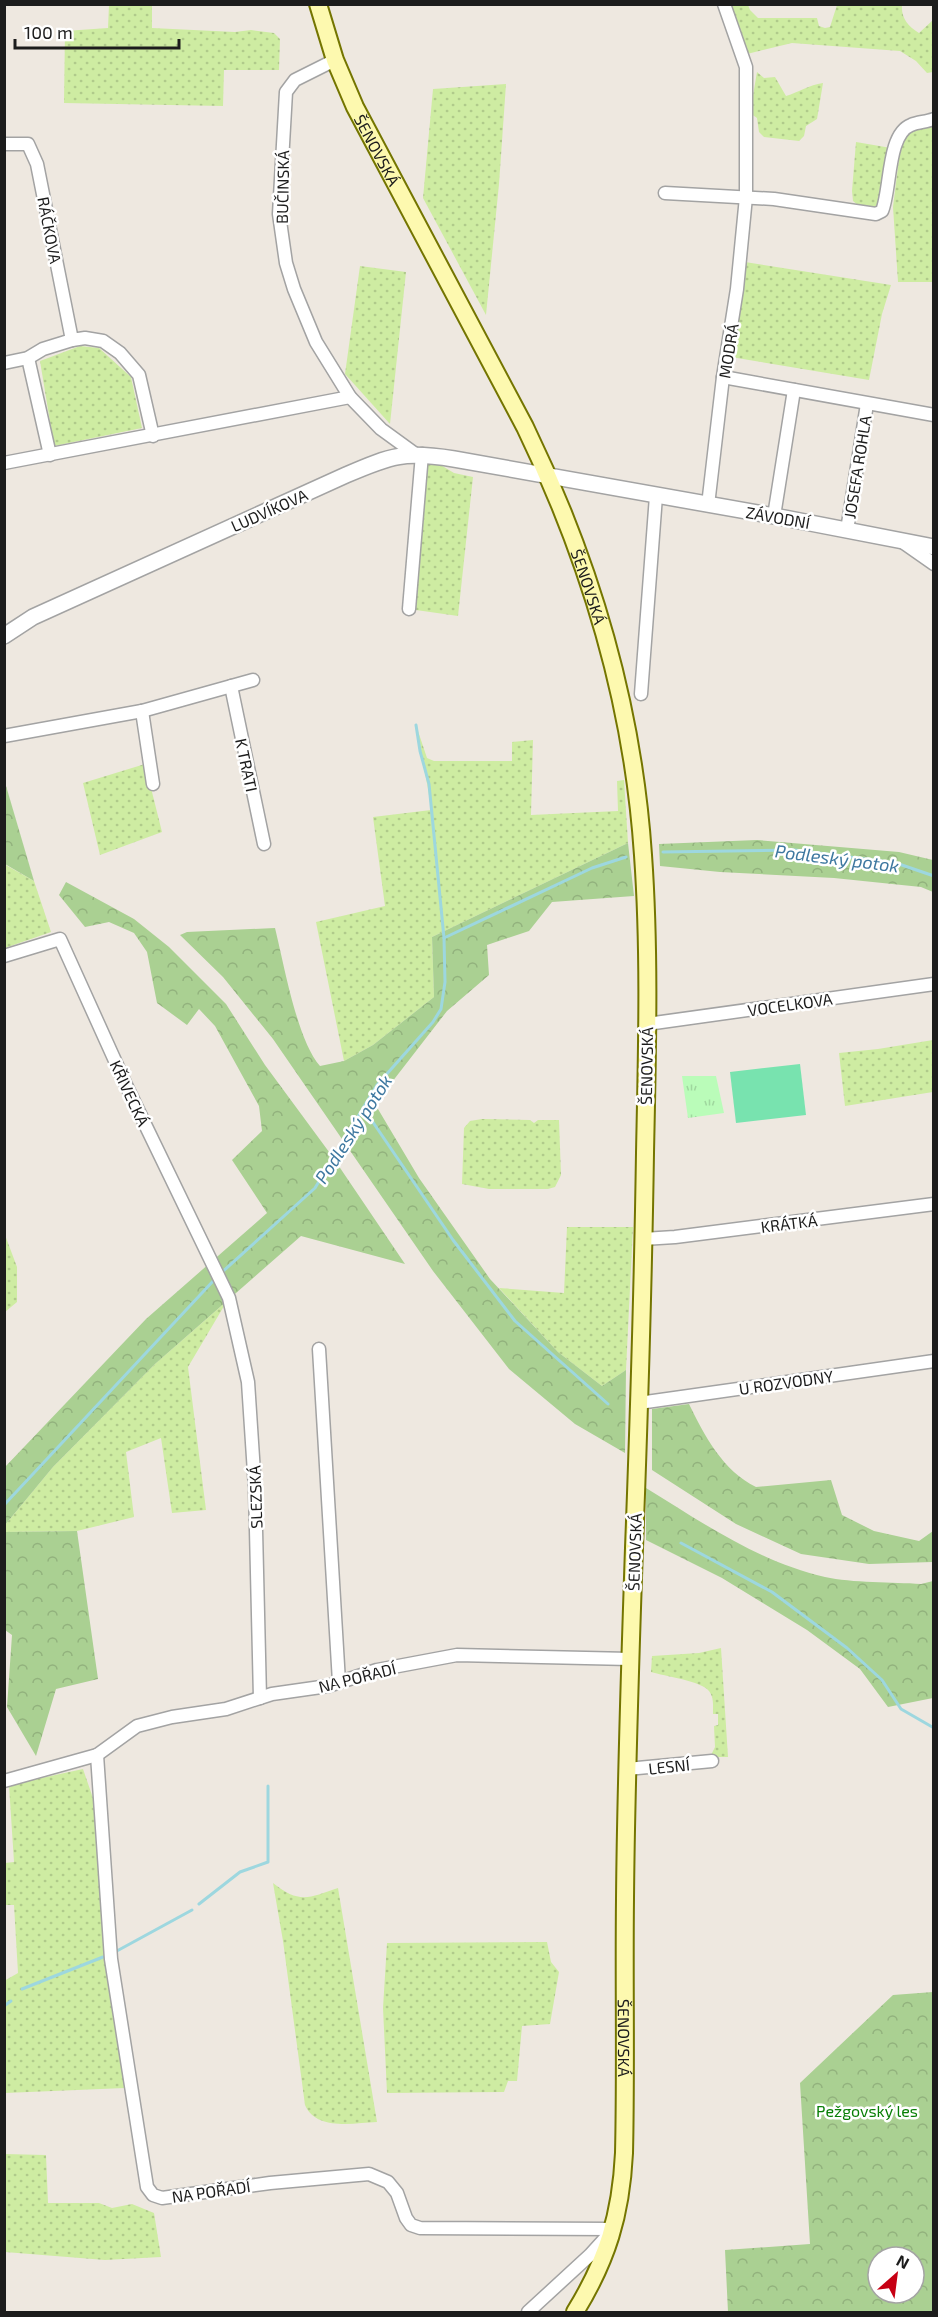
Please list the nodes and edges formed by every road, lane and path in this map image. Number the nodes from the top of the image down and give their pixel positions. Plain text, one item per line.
1 (318, 4) edge
2 (724, 4) edge
3 (335, 60) junction
4 (933, 119) edge
5 (4, 144) edge
6 (665, 193) dead end
7 (746, 197) junction
8 (72, 340) junction
9 (28, 358) junction
10 (4, 363) edge
11 (723, 377) junction
12 (794, 390) junction
13 (350, 397) junction
14 (867, 404) junction
15 (933, 415) edge
16 (153, 436) junction
17 (418, 454) junction
18 (50, 455) junction
19 (4, 463) edge
20 (549, 476) junction
21 (656, 496) junction
22 (708, 505) junction
23 (774, 516) junction
24 (847, 530) junction
25 (900, 540) junction
26 (933, 547) edge
27 (933, 564) edge
28 (408, 609) dead end
29 (4, 636) edge
30 (253, 680) dead end
31 (231, 686) junction
32 (641, 694) dead end
33 (142, 711) junction
34 (4, 736) edge
35 (153, 784) dead end
36 (264, 844) dead end
37 (4, 956) edge
38 (933, 984) edge
39 (647, 1024) junction
40 (933, 1204) edge
41 (643, 1239) junction
42 (229, 1298) joint
43 (319, 1350) dead end
44 (933, 1361) edge
45 (639, 1403) junction
46 (630, 1659) junction
47 (339, 1682) junction
48 (260, 1698) junction
49 (97, 1755) junction
50 (712, 1761) dead end
51 (627, 1770) junction
52 (4, 1781) edge
53 (614, 2229) junction
54 (528, 2313) edge
55 (575, 2313) edge

1 - 3 main road, ŠENOVSKÁ
2 - 7 street, MODRÁ
3 - 13 street, BUČINSKÁ
3 - 20 main road, ŠENOVSKÁ
4 - 7 street
5 - 8 street, RÁČKOVA
6 - 7 street
7 - 11 street, MODRÁ
8 - 9 street
8 - 16 street
9 - 10 street
9 - 18 street
11 - 12 street, JOSEFA ROHLA
11 - 22 street, MODRÁ
12 - 14 street, JOSEFA ROHLA
12 - 23 street
13 - 16 street
13 - 17 street, BUČINSKÁ
14 - 15 street, JOSEFA ROHLA
14 - 24 street, JOSEFA ROHLA
16 - 18 street
17 - 20 street, LUDVÍKOVA
17 - 28 street
17 - 29 street, LUDVÍKOVA
18 - 19 street
20 - 21 street, ZÁVODNÍ
20 - 39 main road, ŠENOVSKÁ
21 - 22 street, ZÁVODNÍ
21 - 32 street
22 - 23 street, ZÁVODNÍ
23 - 24 street, ZÁVODNÍ
24 - 25 street, ZÁVODNÍ
25 - 26 street, ZÁVODNÍ
25 - 27 street, ZÁVODNÍ
30 - 31 street
31 - 33 street
31 - 36 street, K TRATI
33 - 34 street
33 - 35 street
37 - 42 street, KŘIVECKÁ
38 - 39 street, VOCELKOVA
39 - 41 main road, ŠENOVSKÁ
40 - 41 street, KRÁTKÁ
41 - 45 main road, ŠENOVSKÁ
42 - 48 street, SLEZSKÁ
43 - 47 street
44 - 45 street, U ROZVODNY
45 - 46 main road, ŠENOVSKÁ
46 - 47 street, NA POŘADÍ
46 - 51 main road, ŠENOVSKÁ
47 - 48 street, NA POŘADÍ
48 - 49 street, NA POŘADÍ
49 - 52 street, NA POŘADÍ
49 - 53 street, NA POŘADÍ
50 - 51 street, LESNÍ
51 - 53 main road, ŠENOVSKÁ
53 - 54 street
53 - 55 main road, ŠENOVSKÁ

